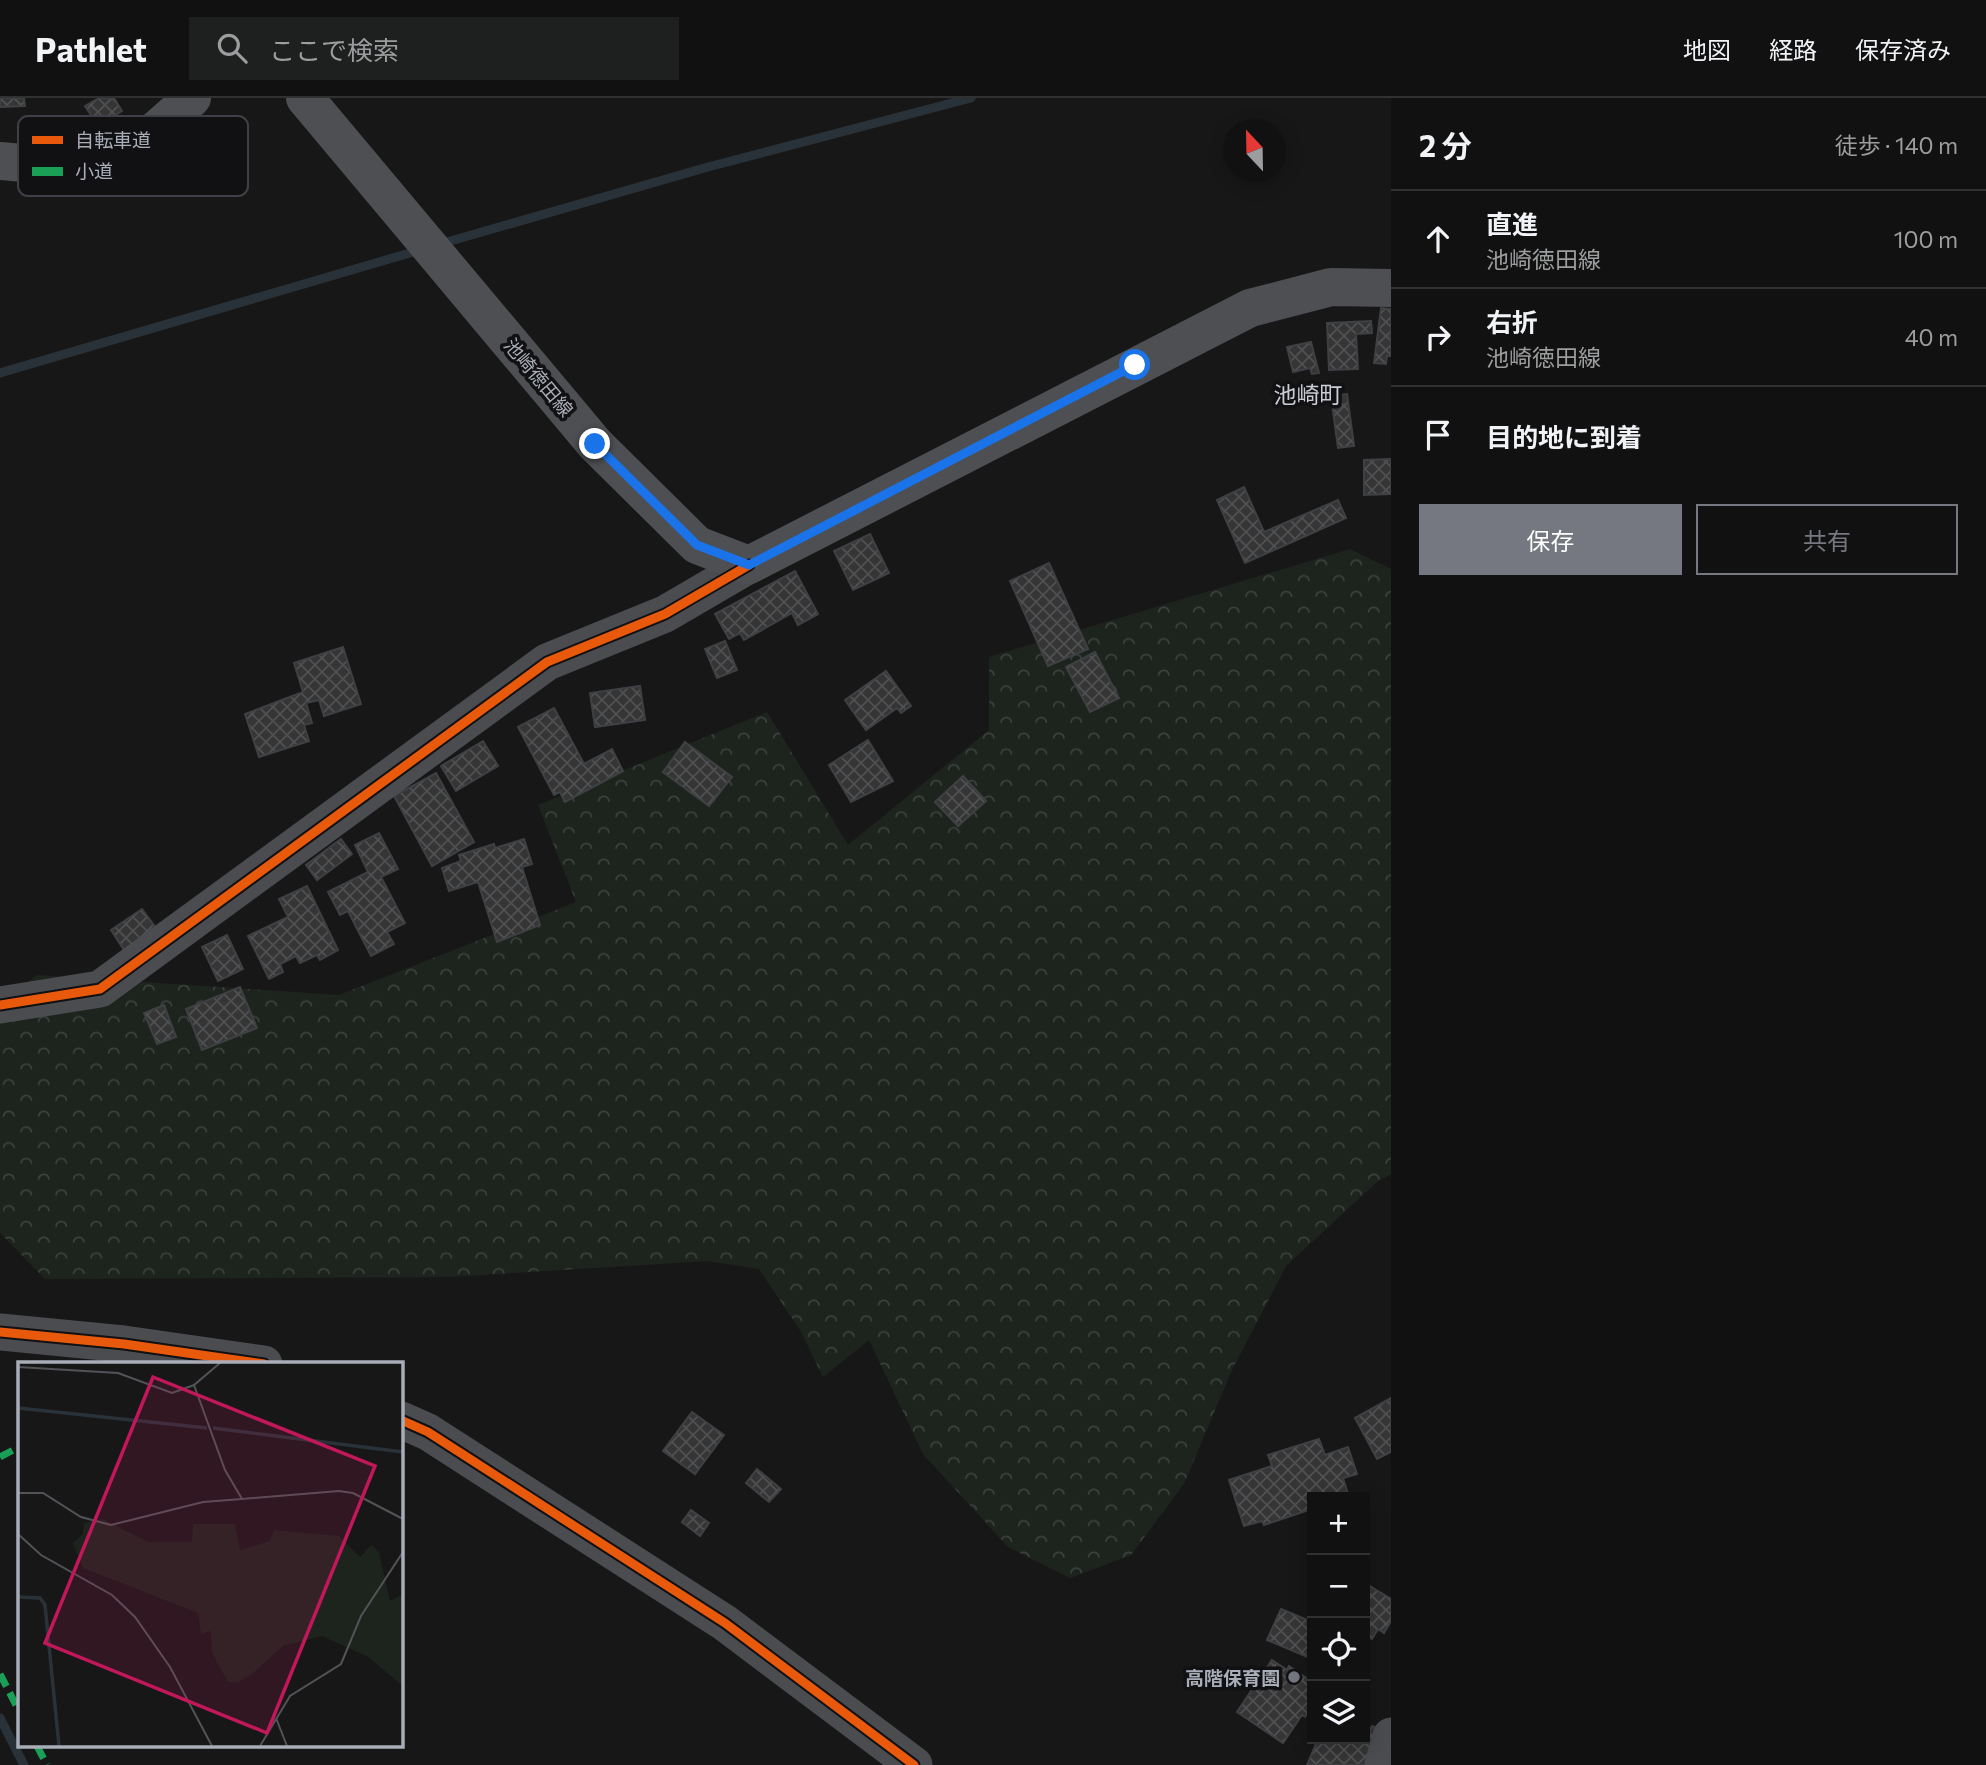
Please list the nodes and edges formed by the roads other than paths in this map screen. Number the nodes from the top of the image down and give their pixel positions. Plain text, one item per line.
1 (192, 98) edge
2 (305, 98) edge
3 (172, 116) edge
4 (0, 161) edge
5 (18, 163) edge
6 (1391, 288) edge
7 (749, 565) junction
8 (0, 1005) edge
9 (0, 1332) edge
10 (250, 1362) edge
11 (402, 1420) edge
12 (1391, 1736) edge
13 (914, 1765) edge
14 (1384, 1765) edge

1 - 3 main road
2 - 7 main road, 池崎徳田線
4 - 5 main road
6 - 7 main road
7 - 8 street
9 - 10 street
11 - 13 street
12 - 14 street

